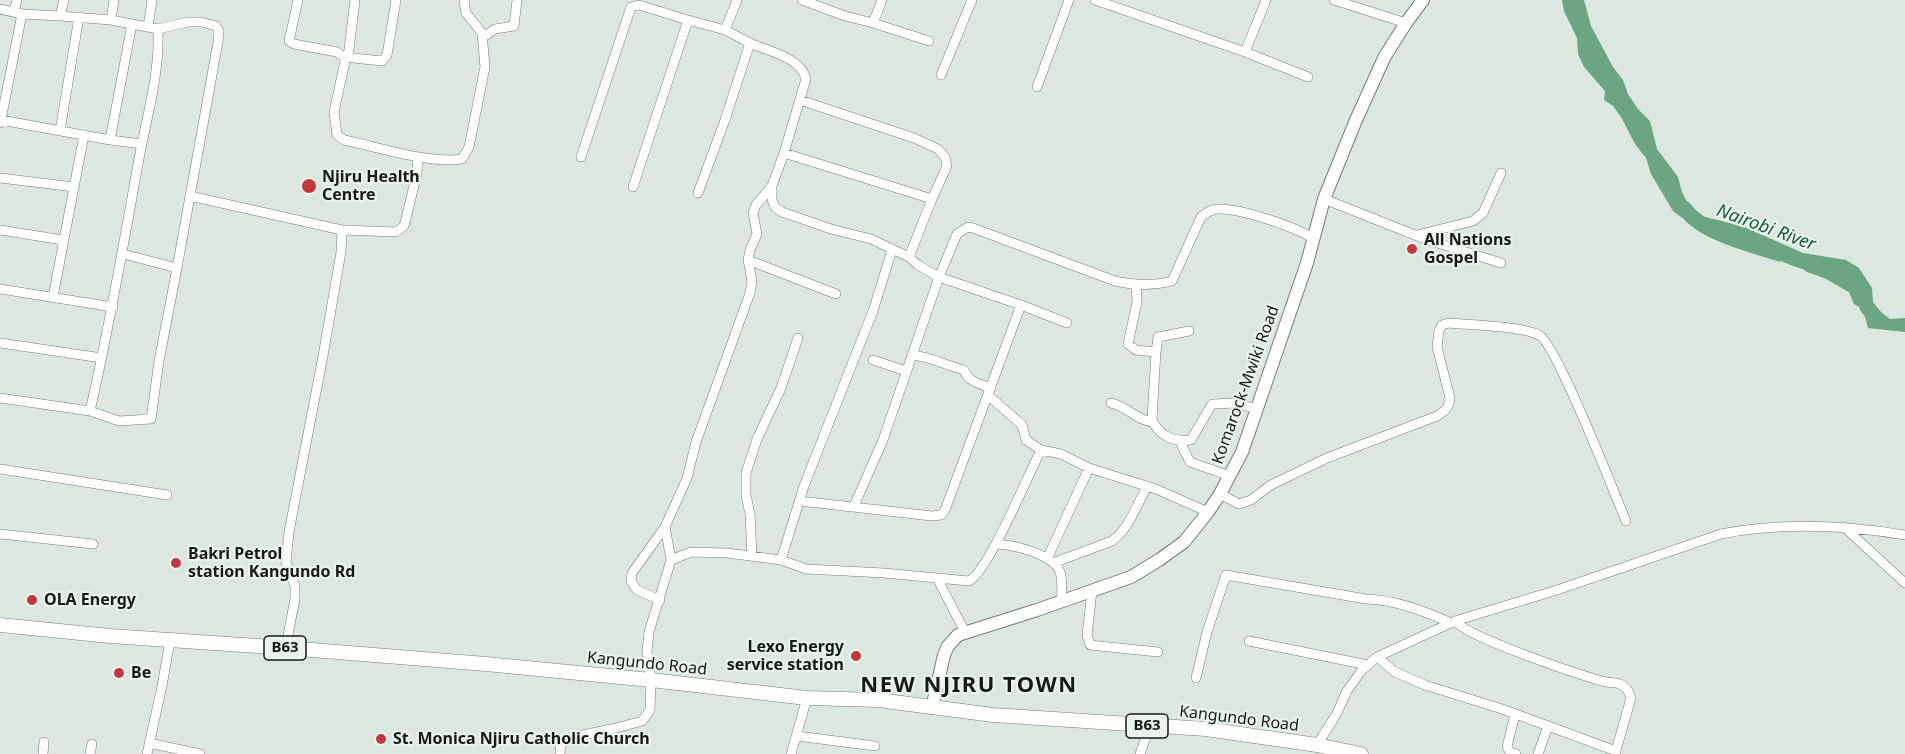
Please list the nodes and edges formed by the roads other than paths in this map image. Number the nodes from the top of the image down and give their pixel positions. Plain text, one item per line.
1 (17, 0) edge
2 (64, 0) edge
3 (114, 0) edge
4 (153, 0) edge
5 (298, 0) edge
6 (355, 0) edge
7 (396, 0) edge
8 (464, 0) edge
9 (517, 0) edge
10 (737, 0) edge
11 (802, 0) edge
12 (882, 0) edge
13 (972, 0) edge
14 (1069, 0) edge
15 (1095, 0) edge
16 (1266, 0) edge
17 (1334, 0) edge
18 (1424, 0) edge
19 (0, 9) edge
20 (18, 13) junction
21 (60, 16) junction
22 (79, 16) junction
23 (111, 20) junction
24 (688, 20) junction
25 (873, 23) junction
26 (1406, 23) junction
27 (132, 24) junction
28 (153, 28) junction
29 (725, 30) junction
30 (483, 37) junction
31 (929, 41) dead end
32 (750, 43) junction
33 (1245, 52) junction
34 (346, 57) junction
35 (940, 75) dead end
36 (1308, 77) dead end
37 (1037, 87) dead end
38 (800, 100) junction
39 (1, 123) edge
40 (60, 131) junction
41 (84, 135) junction
42 (111, 140) junction
43 (142, 144) junction
44 (784, 153) junction
45 (417, 157) junction
46 (581, 157) dead end
47 (1502, 173) dead end
48 (0, 178) edge
49 (772, 186) junction
50 (74, 187) junction
51 (633, 187) dead end
52 (698, 193) dead end
53 (190, 196) junction
54 (932, 199) junction
55 (1324, 199) junction
56 (0, 230) edge
57 (342, 230) junction
58 (1417, 235) junction
59 (1314, 239) junction
60 (63, 240) junction
61 (892, 250) junction
62 (123, 254) junction
63 (909, 257) junction
64 (748, 260) junction
65 (1501, 263) dead end
66 (177, 268) junction
67 (939, 277) junction
68 (1136, 284) junction
69 (0, 290) edge
70 (836, 294) dead end
71 (53, 297) junction
72 (1022, 305) junction
73 (113, 307) junction
74 (1067, 322) dead end
75 (1189, 331) dead end
76 (798, 338) dead end
77 (0, 343) edge
78 (1156, 352) junction
79 (912, 355) junction
80 (102, 358) junction
81 (873, 360) dead end
82 (906, 371) junction
83 (990, 392) junction
84 (0, 399) edge
85 (1111, 403) dead end
86 (1257, 409) junction
87 (90, 411) junction
88 (1153, 422) junction
89 (1180, 442) junction
90 (1041, 450) junction
91 (1089, 468) junction
92 (0, 469) edge
93 (1230, 476) junction
94 (1147, 487) junction
95 (1220, 494) junction
96 (167, 495) dead end
97 (800, 501) junction
98 (854, 506) junction
99 (1208, 512) junction
100 (1626, 521) dead end
101 (665, 526) junction
102 (1844, 526) junction
103 (0, 534) edge
104 (1905, 535) edge
105 (93, 544) dead end
106 (997, 544) junction
107 (752, 555) junction
108 (671, 560) junction
109 (781, 560) junction
110 (1050, 561) junction
111 (937, 578) junction
112 (1905, 583) edge
113 (1092, 591) junction
114 (660, 600) junction
115 (1062, 601) junction
116 (1453, 622) junction
117 (0, 625) edge
118 (965, 632) junction
119 (170, 641) junction
120 (1249, 641) dead end
121 (288, 648) junction
122 (1158, 652) dead end
123 (1377, 657) junction
124 (1368, 665) junction
125 (1196, 678) dead end
126 (651, 680) junction
127 (807, 698) junction
128 (932, 708) junction
129 (1515, 714) junction
130 (1150, 726) junction
131 (1548, 726) junction
132 (797, 736) junction
133 (44, 742) dead end
134 (149, 743) junction
135 (92, 744) dead end
136 (1317, 745) junction
137 (875, 746) dead end
138 (1616, 752) edge
139 (43, 754) edge
140 (90, 754) edge
141 (147, 754) edge
142 (200, 754) edge
143 (560, 754) edge
144 (790, 754) edge
145 (1140, 754) edge
146 (1361, 754) edge
147 (1516, 754) edge
148 (1538, 754) edge

1 - 20 street
2 - 21 street
3 - 23 street
4 - 28 street
5 - 34 street
6 - 34 street
7 - 34 street
8 - 30 street
9 - 30 street
10 - 29 street
11 - 25 street
12 - 25 street
13 - 35 street
14 - 37 street
15 - 33 street
16 - 33 street
17 - 26 street
18 - 26 main road, Komarock-Mwiki Road
19 - 20 street
20 - 21 street
20 - 39 street
21 - 22 street
22 - 23 street
22 - 40 street
23 - 27 street
24 - 29 street
24 - 46 street
24 - 51 street
25 - 31 street
26 - 55 main road, Komarock-Mwiki Road
27 - 28 street
27 - 42 street
28 - 43 street
28 - 53 street
29 - 32 street
30 - 45 street
32 - 38 street
32 - 52 street
33 - 36 street
34 - 45 street
38 - 44 street
38 - 54 street
39 - 40 street
40 - 41 street
41 - 42 street
41 - 50 street
42 - 43 street
43 - 62 street
44 - 49 street
44 - 54 street
45 - 57 street
47 - 58 street
48 - 50 street
49 - 61 street
49 - 64 street
50 - 60 street
53 - 57 street
53 - 66 street
54 - 63 street
55 - 58 street
55 - 59 main road, Komarock-Mwiki Road
56 - 60 street
57 - 121 street
58 - 65 street
59 - 68 street
59 - 86 main road, Komarock-Mwiki Road
60 - 71 street
61 - 63 street
61 - 97 street
62 - 66 street
62 - 73 street
63 - 67 street
64 - 70 street
64 - 101 street
66 - 87 street
67 - 68 street
67 - 72 street
67 - 79 street
68 - 78 street
69 - 71 street
71 - 73 street
72 - 74 street
72 - 83 street
73 - 80 street
75 - 78 street
76 - 107 street
77 - 80 street
78 - 88 street
79 - 82 street
79 - 83 street
80 - 87 street
81 - 82 street
82 - 98 street
83 - 90 street
83 - 98 street
84 - 87 street
85 - 88 street
86 - 89 street
86 - 93 main road, Komarock-Mwiki Road
88 - 89 street
89 - 93 street
90 - 91 street
90 - 106 street
91 - 94 street
91 - 110 street
92 - 96 street
93 - 95 main road, Komarock-Mwiki Road
94 - 99 street
94 - 110 street
95 - 99 main road, Komarock-Mwiki Road
95 - 100 street
97 - 98 street
97 - 109 street
99 - 113 main road, Komarock-Mwiki Road
101 - 108 street
101 - 114 street
102 - 104 street
102 - 112 street
102 - 116 street
103 - 105 street
106 - 110 street
106 - 111 street
107 - 108 street
107 - 109 street
108 - 114 street
109 - 111 street
110 - 115 street
111 - 118 street
113 - 115 main road, Komarock-Mwiki Road
113 - 122 street
114 - 126 street
115 - 118 main road, Komarock-Mwiki Road
116 - 123 street
116 - 125 street
116 - 138 street
117 - 119 highway, Kangundo Road / B63
118 - 128 main road, Komarock-Mwiki Road
119 - 121 highway, Kangundo Road / B63
119 - 134 street
120 - 124 street
121 - 126 highway, Kangundo Road / B63
123 - 124 street
123 - 129 street
124 - 136 street
126 - 127 highway, Kangundo Road / B63
126 - 143 street
127 - 128 highway, Kangundo Road / B63
127 - 132 street
128 - 130 highway, Kangundo Road / B63
129 - 131 street
129 - 147 street
130 - 136 highway, Kangundo Road / B63
130 - 145 street
131 - 138 street
131 - 148 street
132 - 137 street
132 - 144 street
133 - 139 street
134 - 141 street
134 - 142 street
135 - 140 street
136 - 146 highway, Kangundo Road / B63

